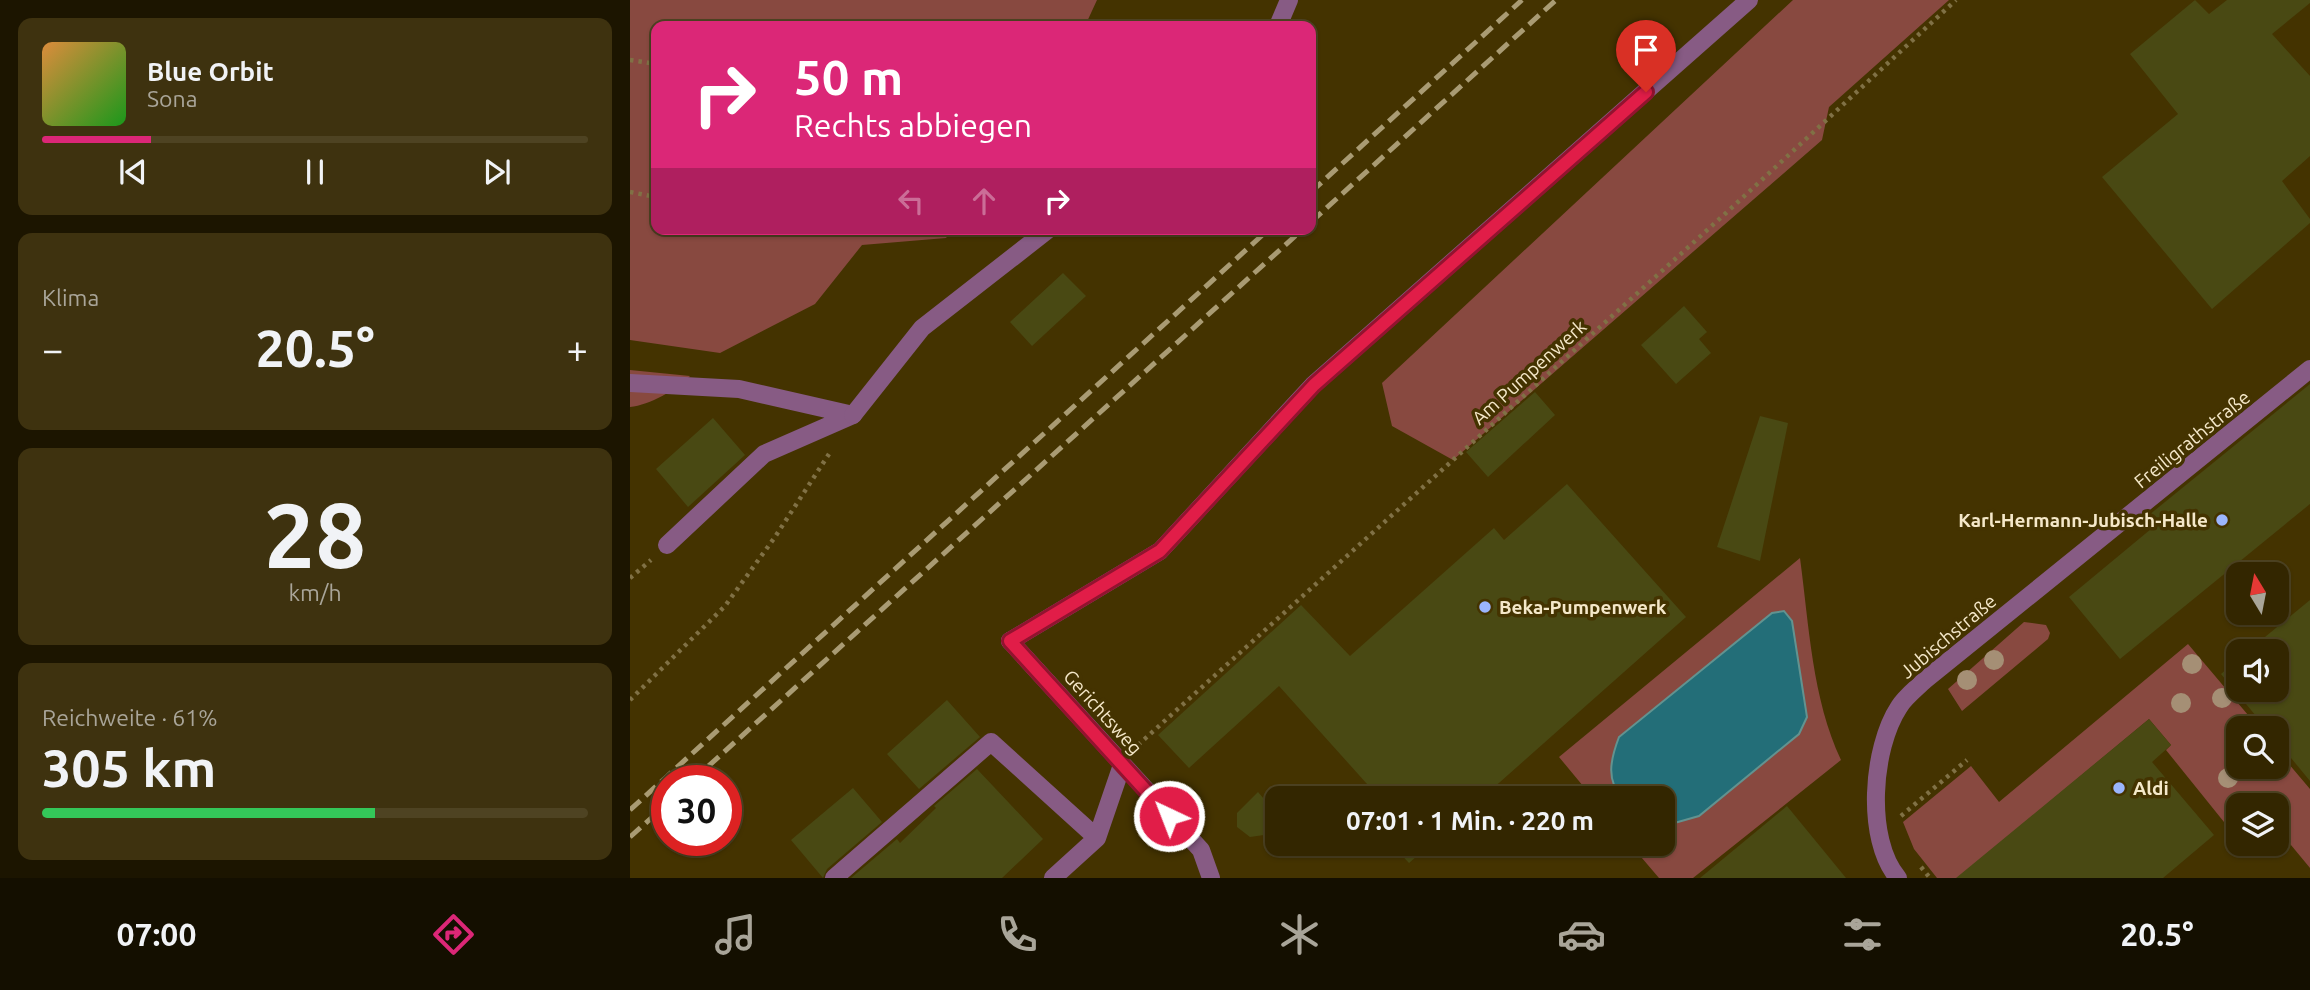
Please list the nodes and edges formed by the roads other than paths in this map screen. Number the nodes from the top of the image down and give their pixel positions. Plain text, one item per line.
1 (1289, 0) edge
2 (1749, 0) edge
3 (1280, 21) edge
4 (1041, 235) edge
5 (2310, 369) edge
6 (630, 383) edge
7 (853, 415) junction
8 (667, 545) dead end
9 (2035, 592) joint
10 (1122, 765) junction
11 (1097, 838) junction
12 (834, 878) edge
13 (1053, 878) edge
14 (1211, 878) edge
15 (1898, 878) edge

1 - 3 street
2 - 10 street, Gerichtsweg
4 - 7 street
5 - 9 street, Freiligrathstraße
6 - 7 street
7 - 8 street
9 - 15 street, Jubischstraße
10 - 11 street
10 - 14 street, Gerichtsweg
11 - 12 street
11 - 13 street

